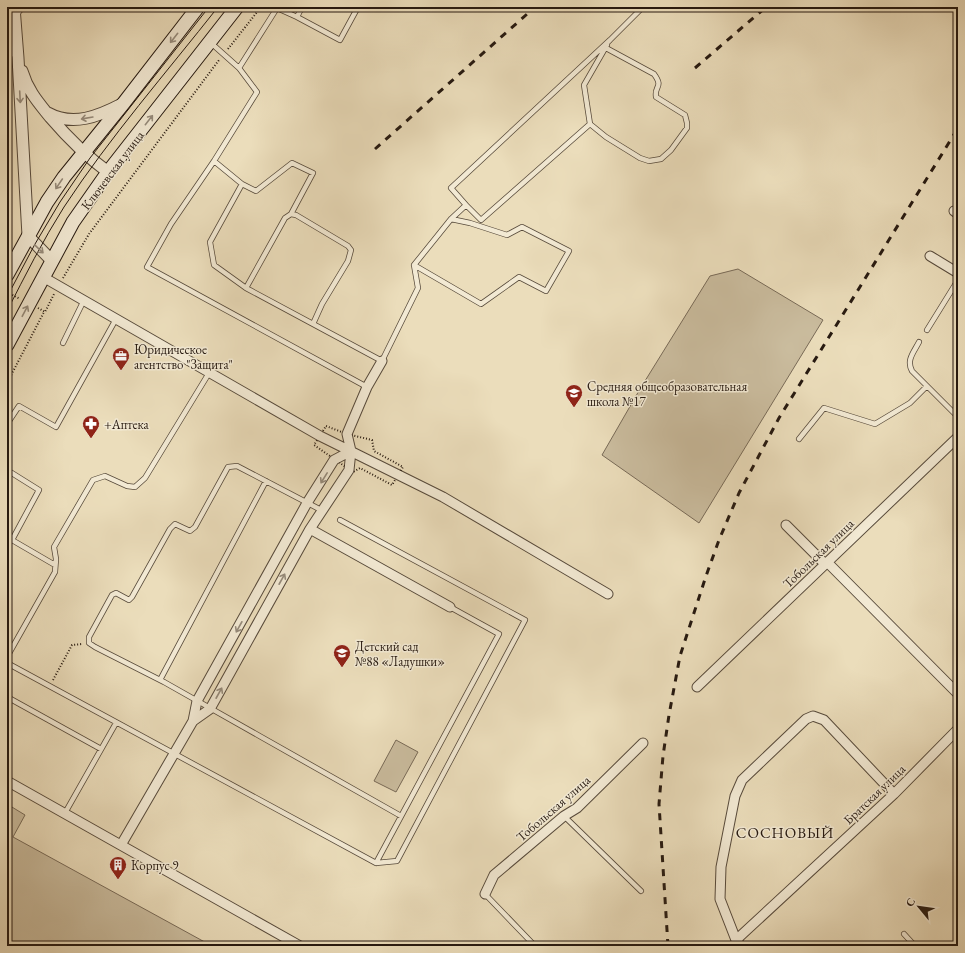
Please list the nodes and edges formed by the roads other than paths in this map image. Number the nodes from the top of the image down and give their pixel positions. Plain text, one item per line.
1 (23, 7) edge
2 (198, 7) edge
3 (237, 7) edge
4 (302, 7) edge
5 (358, 7) edge
6 (643, 7) edge
7 (14, 12) edge
8 (297, 17) junction
9 (610, 40) junction
10 (210, 42) junction
11 (606, 48) junction
12 (14, 55) edge
13 (239, 68) junction
14 (123, 104) junction
15 (46, 112) junction
16 (590, 124) junction
17 (83, 153) junction
18 (214, 161) junction
19 (108, 172) junction
20 (242, 184) junction
21 (466, 204) junction
22 (291, 214) junction
23 (451, 219) junction
24 (28, 236) junction
25 (930, 256) dead end
26 (52, 261) junction
27 (414, 265) junction
28 (958, 273) edge
29 (7, 275) edge
30 (43, 277) junction
31 (958, 280) edge
32 (246, 288) junction
33 (84, 300) junction
34 (116, 319) junction
35 (313, 324) junction
36 (927, 330) dead end
37 (919, 342) dead end
38 (63, 343) dead end
39 (7, 345) edge
40 (382, 362) junction
41 (209, 372) junction
42 (927, 386) junction
43 (367, 387) junction
44 (958, 417) edge
45 (7, 424) edge
46 (958, 437) edge
47 (799, 439) dead end
48 (351, 451) junction
49 (7, 470) edge
50 (266, 481) junction
51 (307, 503) junction
52 (323, 511) junction
53 (340, 520) dead end
54 (786, 525) dead end
55 (310, 529) junction
56 (826, 563) junction
57 (55, 565) junction
58 (608, 594) dead end
59 (252, 602) junction
60 (450, 608) joint
61 (265, 610) junction
62 (7, 657) edge
63 (7, 663) edge
64 (160, 680) junction
65 (696, 687) dead end
66 (958, 694) edge
67 (7, 697) edge
68 (197, 701) junction
69 (210, 709) junction
70 (193, 721) junction
71 (116, 723) junction
72 (958, 729) edge
73 (643, 743) dead end
74 (101, 749) junction
75 (174, 754) junction
76 (7, 780) edge
77 (894, 794) junction
78 (65, 814) junction
79 (401, 816) junction
80 (564, 816) junction
81 (121, 845) junction
82 (376, 863) junction
83 (641, 891) dead end
84 (485, 894) joint
85 (904, 934) dead end
86 (738, 943) edge
87 (300, 946) edge
88 (535, 946) edge
89 (915, 946) edge

1 - 7 lane
2 -> 14 main road
3 - 10 main road, Ключевская улица
4 - 8 lane
5 - 8 lane
6 - 9 lane
7 - 12 street
8 - 13 lane
9 - 11 lane
9 - 21 lane
10 - 13 lane
19 -> 10 main road, Ключевская улица
11 - 16 lane
11 - 16 lane
12 - 15 street
12 -> 24 street
13 - 18 lane
14 -> 15 street
14 - 17 main road
15 - 17 street
16 - 21 lane
17 - 19 street
17 -> 24 main road
18 - 20 lane
18 - 43 lane
19 - 26 main road, Ключевская улица
20 - 22 lane
20 - 32 lane
21 - 23 lane
22 - 32 lane
22 - 35 lane
23 - 27 lane
23 - 27 lane
24 -> 26 street
24 - 29 main road
25 - 28 street
26 - 30 main road, Ключевская улица
27 - 40 lane
30 - 33 street
39 -> 30 main road, Ключевская улица
31 - 36 lane
32 - 35 lane
33 - 34 street
33 - 38 lane
34 - 41 street
34 - 45 lane
35 - 40 lane
37 - 42 lane
40 - 43 street
41 - 48 street
41 - 57 lane
42 - 44 lane
42 - 47 lane
43 - 48 street
46 - 56 street, Тобольская улица
48 -> 51 street
48 - 52 street
48 - 58 street
49 - 57 lane
50 - 51 lane
50 - 64 lane
50 - 64 lane
51 - 52 lane
51 - 59 street
52 - 55 street
53 - 82 lane
54 - 56 street
55 - 60 street
61 -> 55 street
56 - 65 street, Тобольская улица
56 - 66 street
57 - 62 lane
59 - 61 street
59 -> 68 street
60 - 79 lane
69 -> 61 street
63 - 71 lane
64 - 68 lane
67 - 74 lane
68 - 69 lane
68 - 70 street
69 - 70 street
69 - 79 lane
70 - 75 street
71 - 74 lane
71 - 75 lane
72 - 77 street, Братская улица
73 - 80 street, Тобольская улица
74 - 78 lane
75 - 81 street
75 - 82 lane
76 - 78 street
77 - 86 street, Братская улица
77 - 86 street
78 - 81 street
79 - 82 lane
80 - 83 lane
80 - 84 street, Тобольская улица
81 - 87 street
84 - 88 lane
85 - 89 lane

